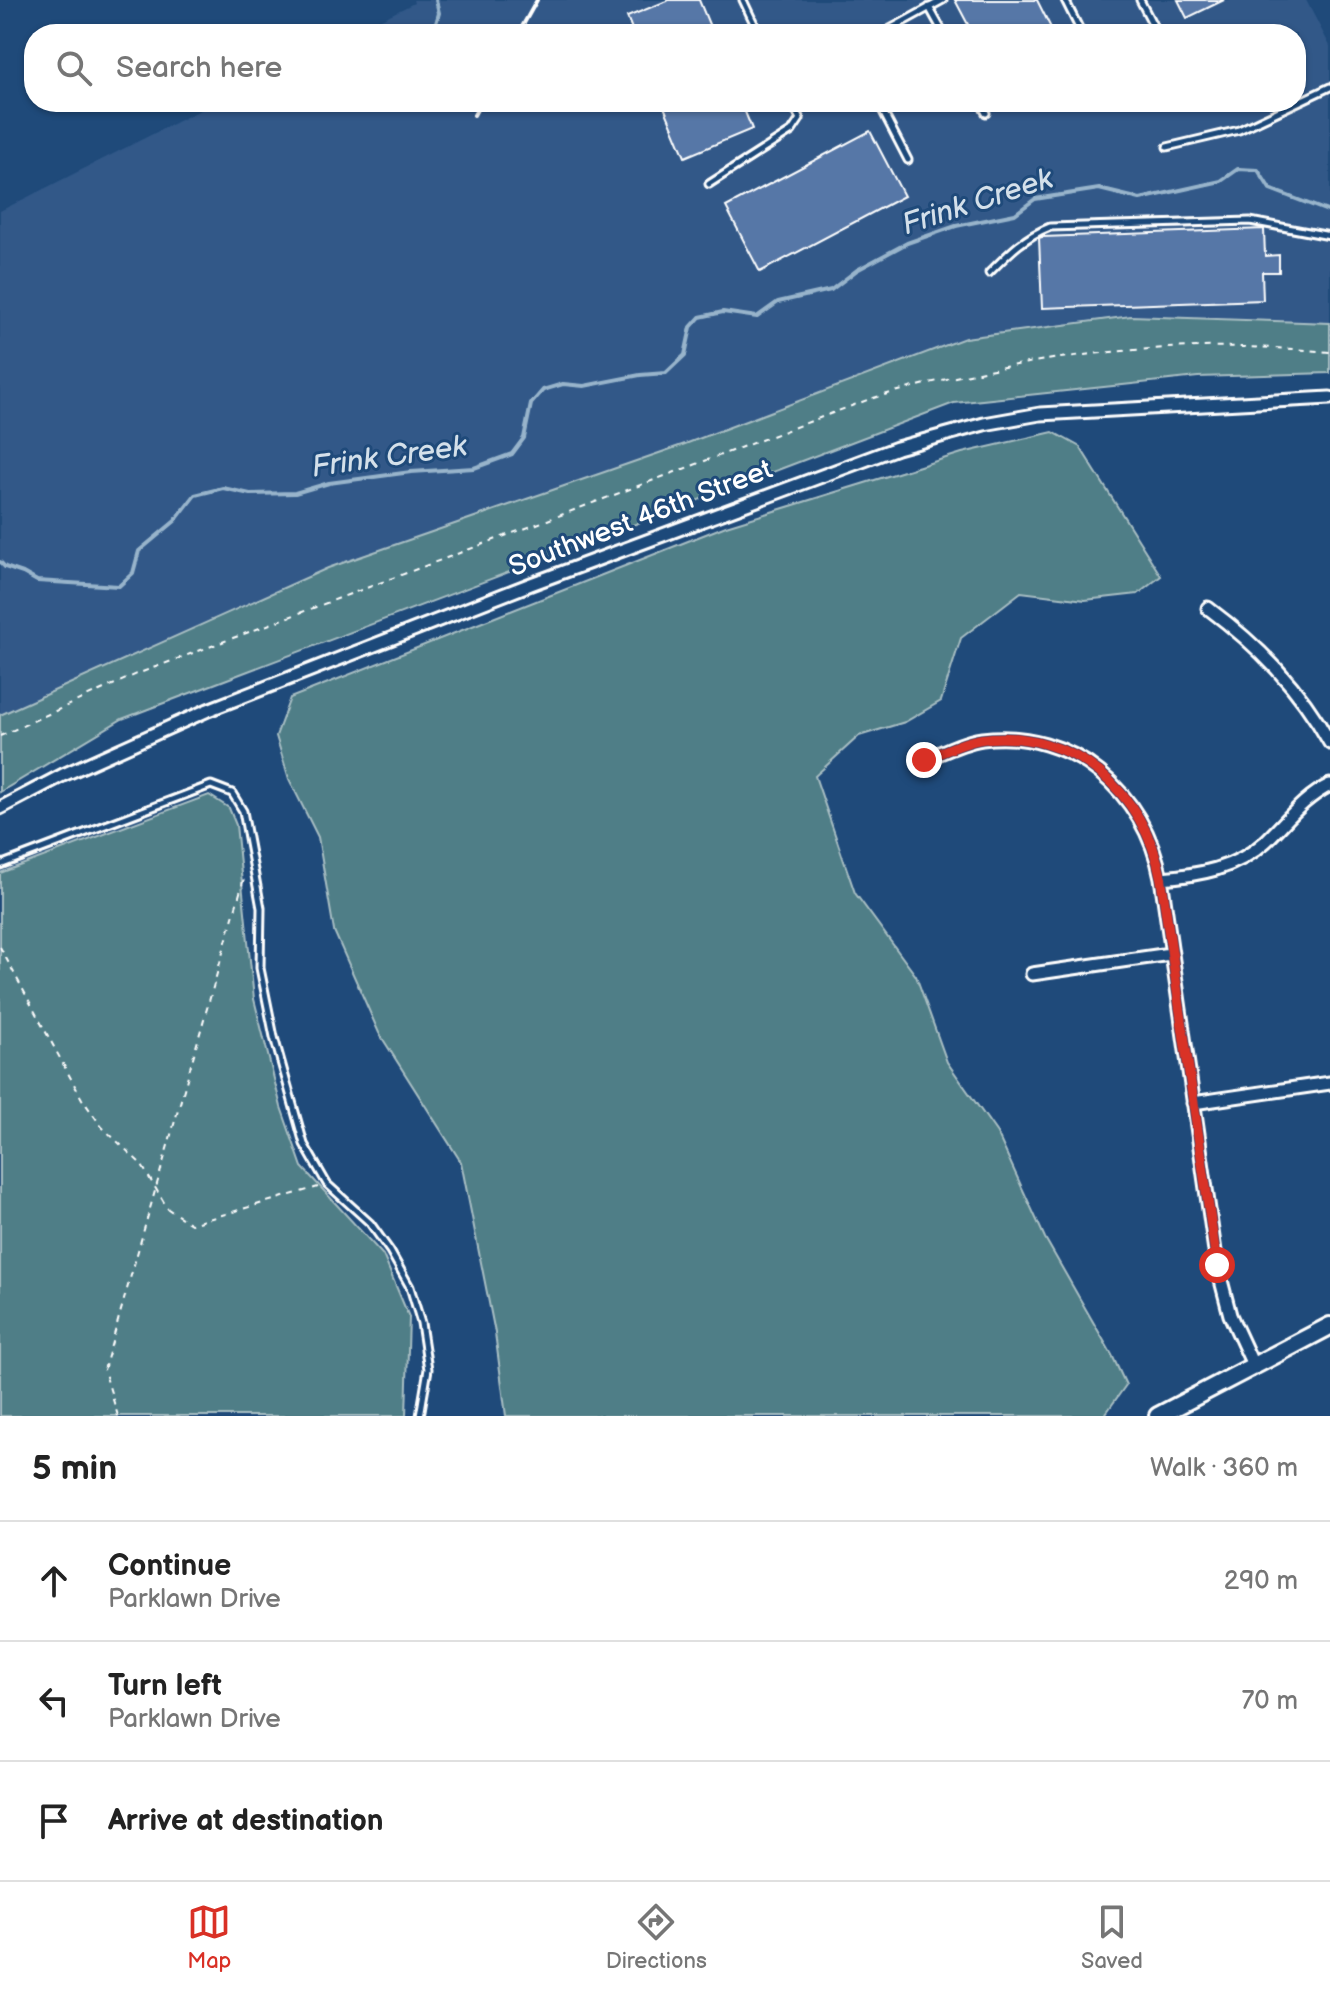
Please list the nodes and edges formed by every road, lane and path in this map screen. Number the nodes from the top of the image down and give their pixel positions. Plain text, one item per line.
1 (743, 0) edge
2 (943, 0) edge
3 (1065, 0) edge
4 (1140, 0) edge
5 (929, 7) junction
6 (754, 24) edge
7 (899, 24) edge
8 (938, 24) edge
9 (1077, 24) edge
10 (1152, 24) edge
11 (1330, 87) edge
12 (1306, 98) edge
13 (796, 112) edge
14 (883, 112) edge
15 (1277, 112) edge
16 (1167, 147) dead end
17 (908, 160) dead end
18 (709, 184) dead end
19 (1330, 236) edge
20 (989, 273) dead end
21 (1330, 352) edge
22 (1330, 398) edge
23 (1208, 608) dead end
24 (0, 736) edge
25 (1330, 743) edge
26 (924, 760) dead end
27 (1330, 785) edge
28 (0, 808) edge
29 (251, 853) junction
30 (0, 865) edge
31 (1161, 878) junction
32 (0, 947) edge
33 (1170, 954) junction
34 (1032, 974) dead end
35 (1330, 1083) edge
36 (1193, 1103) junction
37 (327, 1184) junction
38 (156, 1187) junction
39 (1330, 1326) edge
40 (1254, 1367) junction
41 (118, 1416) edge
42 (420, 1416) edge
43 (1158, 1416) edge

1 - 6 lane
2 - 5 lane
3 - 9 lane
4 - 10 lane
5 - 7 lane
5 - 8 lane
11 - 12 lane
13 - 18 lane
14 - 17 lane
15 - 16 lane
19 - 20 lane
21 - 24 path
22 - 28 street, Southwest 46th Street
23 - 25 street
26 - 31 street
27 - 31 street
29 - 30 lane
29 - 37 lane
29 - 38 path
31 - 33 street
32 - 38 path
33 - 34 street
33 - 36 street
35 - 36 street
36 - 40 street
37 - 38 path
37 - 42 lane
38 - 41 path
39 - 40 main road
40 - 43 main road

